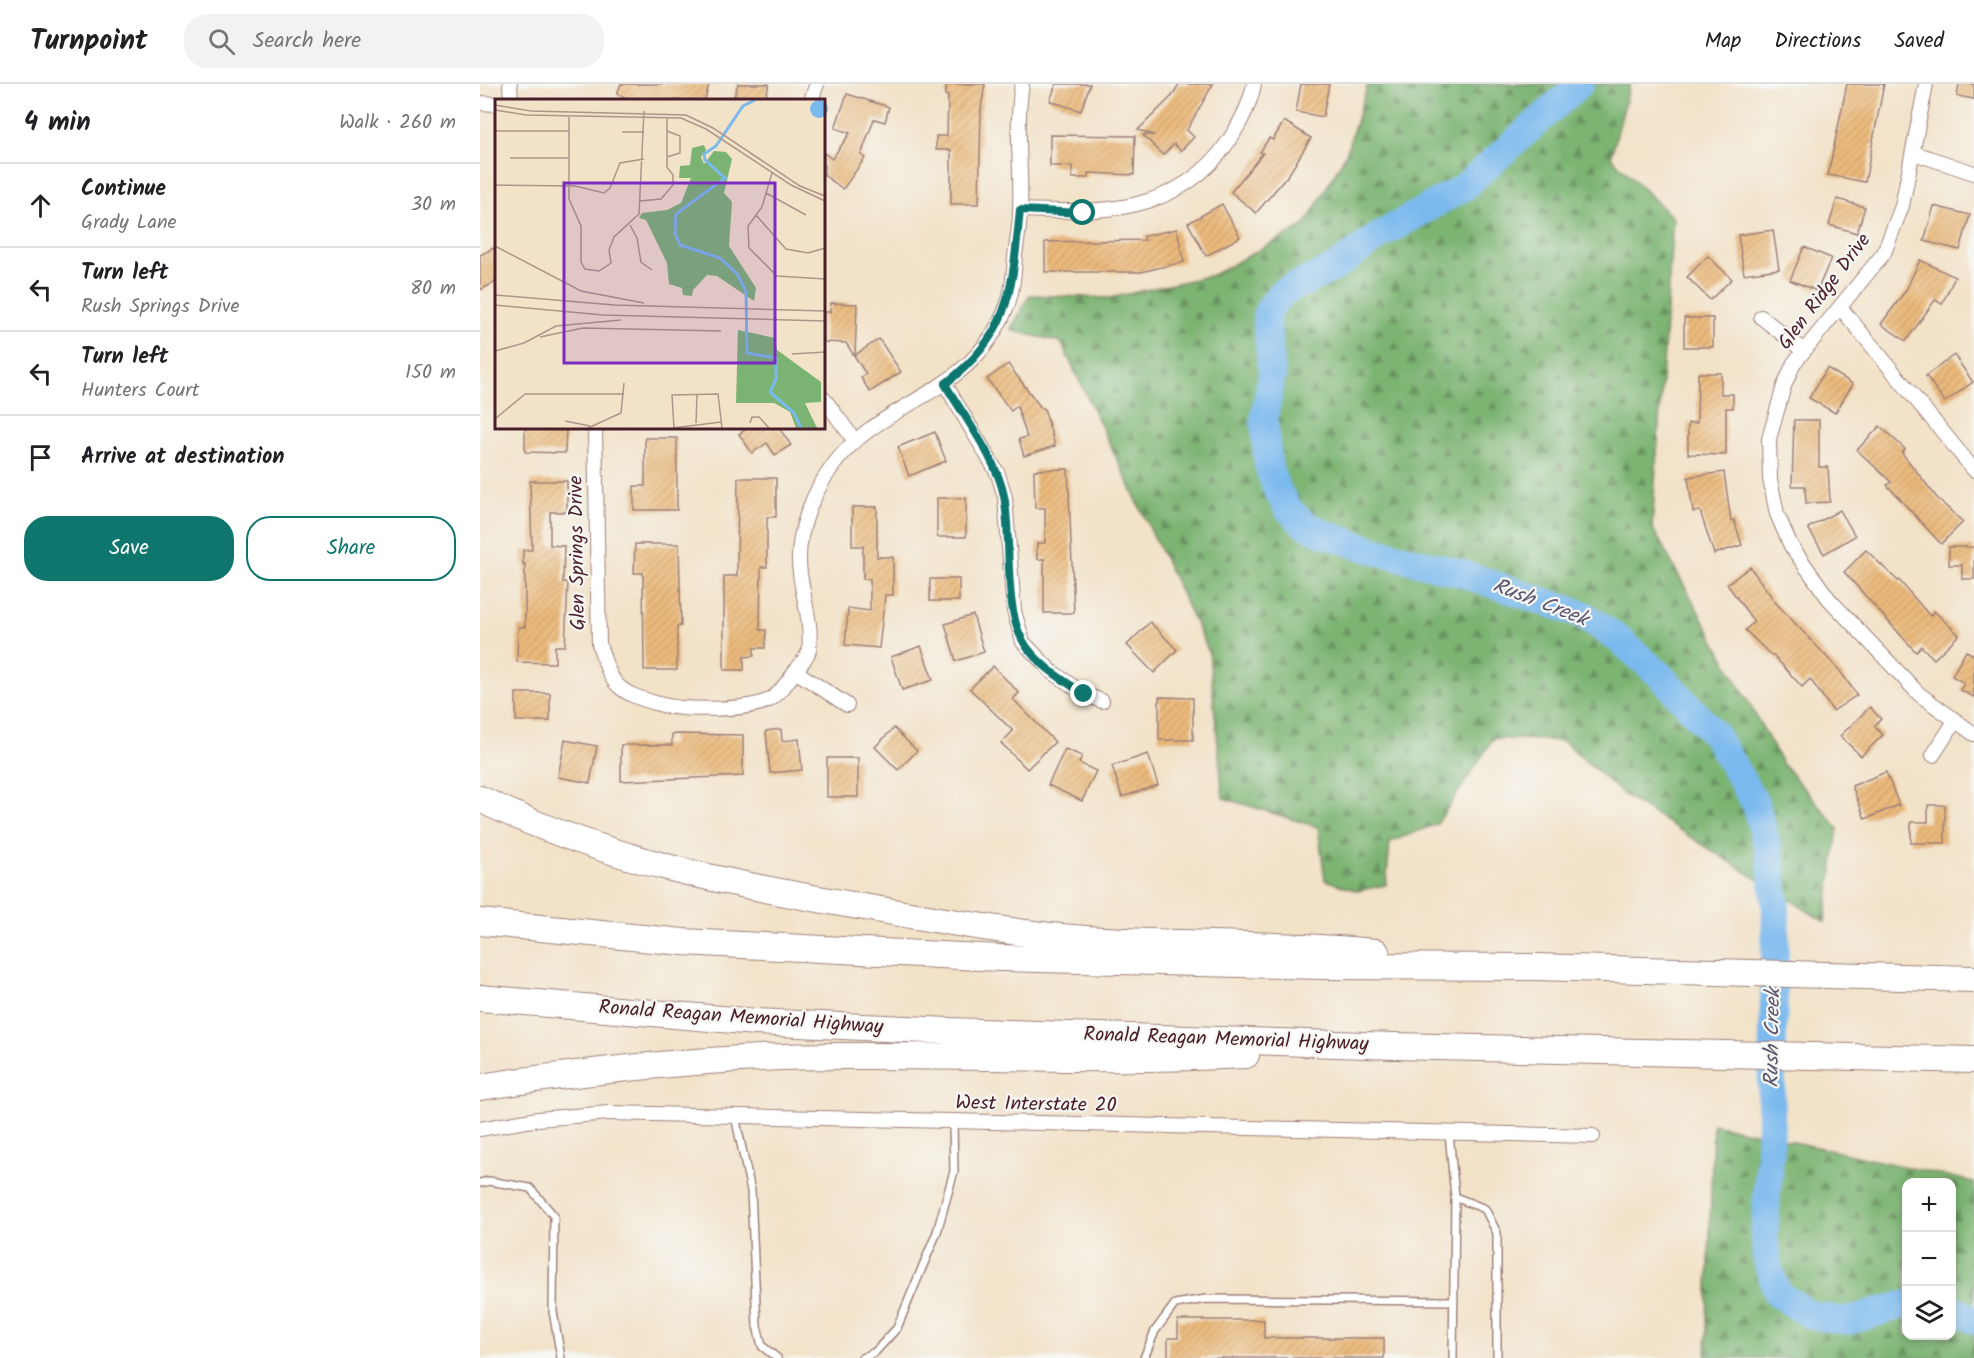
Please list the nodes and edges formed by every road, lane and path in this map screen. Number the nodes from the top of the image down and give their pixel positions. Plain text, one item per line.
1 (510, 84) edge
2 (817, 84) edge
3 (1022, 84) edge
4 (1254, 84) edge
5 (1926, 84) edge
6 (511, 99) edge
7 (811, 99) edge
8 (480, 103) edge
9 (495, 104) edge
10 (1914, 153) junction
11 (1974, 173) edge
12 (1020, 210) junction
13 (1840, 308) junction
14 (1761, 317) dead end
15 (1804, 351) junction
16 (945, 384) junction
17 (825, 400) edge
18 (595, 429) edge
19 (855, 441) junction
20 (1969, 454) edge
21 (1974, 470) edge
22 (795, 671) junction
23 (1102, 701) dead end
24 (847, 705) dead end
25 (1955, 721) junction
26 (1974, 734) edge
27 (1934, 755) dead end
28 (480, 799) edge
29 (480, 922) edge
30 (1535, 967) junction
31 (1974, 977) edge
32 (480, 998) edge
33 (1395, 1046) junction
34 (1974, 1060) edge
35 (480, 1087) edge
36 (735, 1116) junction
37 (953, 1123) junction
38 (480, 1129) edge
39 (1449, 1133) junction
40 (1593, 1136) dead end
41 (480, 1183) edge
42 (1455, 1197) junction
43 (1454, 1301) junction
44 (561, 1358) edge
45 (777, 1358) edge
46 (862, 1358) edge
47 (1144, 1358) edge
48 (1453, 1358) edge
49 (1497, 1358) edge

1 - 6 street
2 - 7 street
3 - 12 street
4 - 12 street
5 - 10 street, Glen Ridge Drive
8 - 9 street
10 - 11 street
10 - 13 street, Glen Ridge Drive
12 - 16 street
13 - 15 street, Glen Ridge Drive
13 - 20 street
14 - 15 street
15 - 25 street, Glen Ridge Drive
16 - 19 street
16 - 23 street
17 - 19 street
18 - 22 street, Glen Springs Drive
19 - 22 street
20 - 21 street
22 - 24 street
25 - 26 street, Glen Ridge Drive
25 - 27 street
28 - 30 highway
29 - 30 highway
30 - 31 highway
32 - 33 highway, Ronald Reagan Memorial Highway
33 - 34 highway, Ronald Reagan Memorial Highway
33 - 35 highway
36 - 37 street, West Interstate 20
36 - 38 street, West Interstate 20
36 - 45 lane
37 - 39 street, West Interstate 20
37 - 46 lane
39 - 40 street, West Interstate 20
39 - 42 lane
41 - 44 lane
42 - 43 lane
42 - 49 lane
43 - 47 lane
43 - 48 lane

